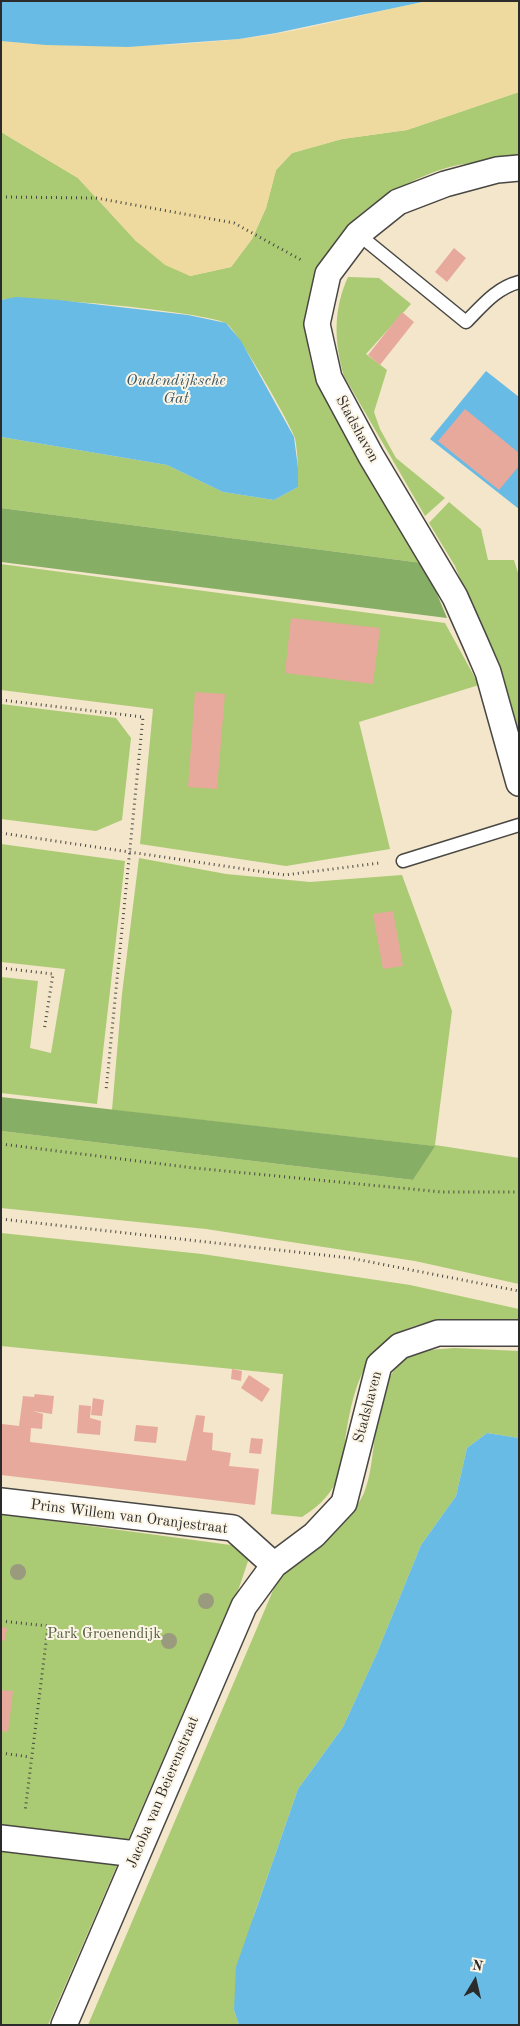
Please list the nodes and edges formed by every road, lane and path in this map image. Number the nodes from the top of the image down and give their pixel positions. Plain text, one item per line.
1 (519, 168) edge
2 (1, 197) edge
3 (358, 234) junction
4 (328, 274) junction
5 (519, 282) edge
6 (1, 700) edge
7 (519, 783) edge
8 (519, 825) edge
9 (1, 833) edge
10 (130, 852) junction
11 (403, 861) joint
12 (1, 968) edge
13 (44, 1031) dead end
14 (106, 1091) dead end
15 (1, 1144) edge
16 (519, 1192) edge
17 (1, 1219) edge
18 (519, 1291) edge
19 (519, 1333) edge
20 (1, 1501) edge
21 (274, 1565) junction
22 (1, 1621) edge
23 (1, 1753) edge
24 (30, 1757) junction
25 (11, 1839) edge
26 (136, 1854) junction
27 (64, 2025) edge

1 - 3 street, Stadshaven
2 - 4 path
3 - 4 street, Stadshaven
3 - 5 lane
4 - 7 street, Stadshaven
6 - 10 path
8 - 11 lane
9 - 10 path
10 - 11 path
10 - 14 path
12 - 13 path
15 - 16 path
17 - 18 path
19 - 21 street, Stadshaven
20 - 21 street, Prins Willem van Oranjestraat
21 - 26 street, Jacoba van Beierenstraat
22 - 24 path
23 - 24 path
24 - 25 path
25 - 26 street
26 - 27 street, Jacoba van Beierenstraat

